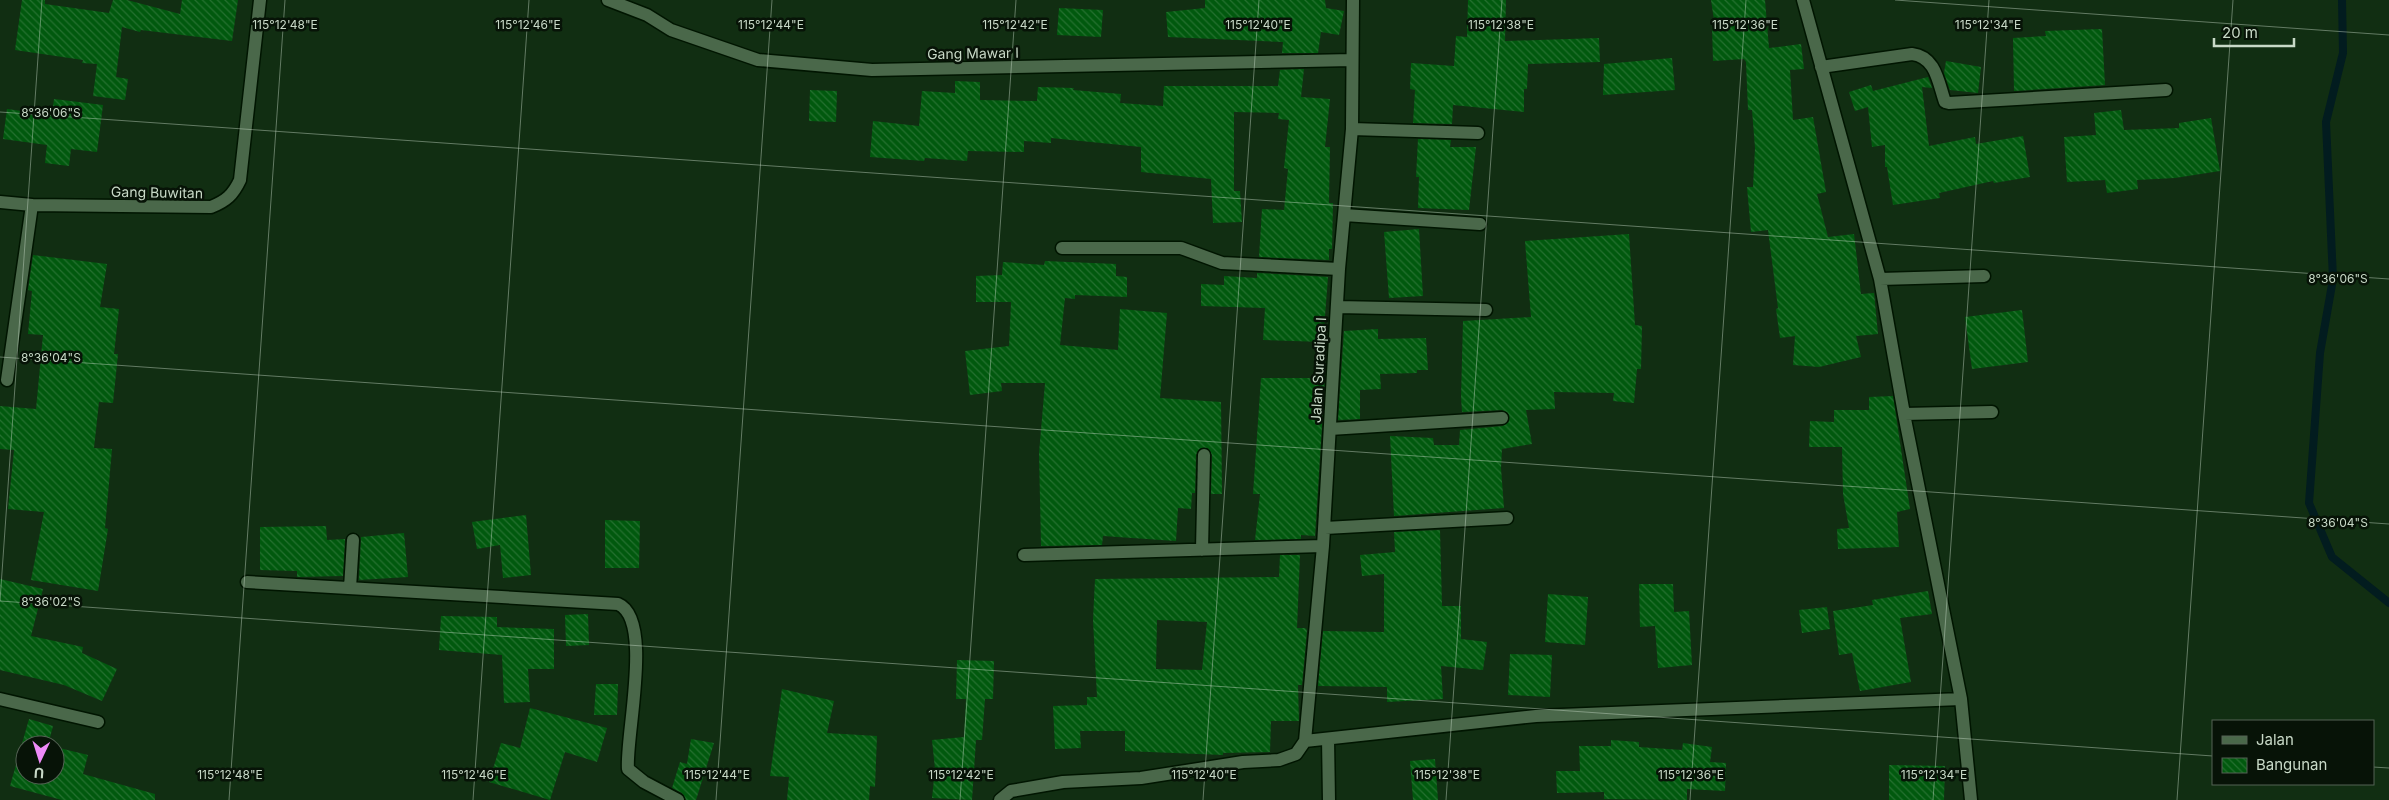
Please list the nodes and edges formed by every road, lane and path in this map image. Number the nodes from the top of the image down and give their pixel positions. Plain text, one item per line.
1 (260, 0) edge
2 (608, 0) edge
3 (1353, 0) edge
4 (1803, 0) edge
5 (1352, 60) junction
6 (1821, 67) junction
7 (2166, 90) dead end
8 (1352, 128) junction
9 (1478, 133) dead end
10 (0, 202) edge
11 (32, 205) junction
12 (1344, 215) junction
13 (1480, 224) dead end
14 (1062, 248) dead end
15 (1339, 269) junction
16 (1984, 276) dead end
17 (1880, 279) junction
18 (1337, 307) junction
19 (1486, 310) dead end
20 (7, 380) dead end
21 (1992, 412) dead end
22 (1904, 414) junction
23 (1502, 418) dead end
24 (1330, 429) junction
25 (1204, 455) dead end
26 (1507, 518) dead end
27 (1325, 528) junction
28 (353, 540) dead end
29 (1323, 546) junction
30 (1202, 550) junction
31 (1024, 556) dead end
32 (247, 582) dead end
33 (350, 588) junction
34 (1962, 699) junction
35 (0, 700) edge
36 (98, 722) dead end
37 (1328, 739) junction
38 (1305, 741) junction
39 (678, 800) edge
40 (1000, 800) edge
41 (1329, 800) edge
42 (1971, 800) edge

1 - 11 street, Gang Buwitan
2 - 5 street, Gang Mawar I
3 - 5 street, Jalan Suradipa I
4 - 6 street
5 - 8 street, Jalan Suradipa I
6 - 7 street
6 - 17 street
8 - 9 street
8 - 12 street, Jalan Suradipa I
10 - 11 street, Gang Buwitan
11 - 20 street
12 - 13 street
12 - 15 street, Jalan Suradipa I
14 - 15 street
15 - 18 street, Jalan Suradipa I
16 - 17 street
17 - 22 street
18 - 19 street
18 - 24 street, Jalan Suradipa I
21 - 22 street
22 - 34 street
23 - 24 street
24 - 27 street, Jalan Suradipa I
25 - 30 street
26 - 27 street
27 - 29 street, Jalan Suradipa I
28 - 33 street
29 - 30 street
29 - 38 street, Jalan Suradipa I
30 - 31 street
32 - 33 street
33 - 39 street
34 - 37 street
34 - 42 street
35 - 36 street
37 - 38 street
37 - 41 street
38 - 40 street

